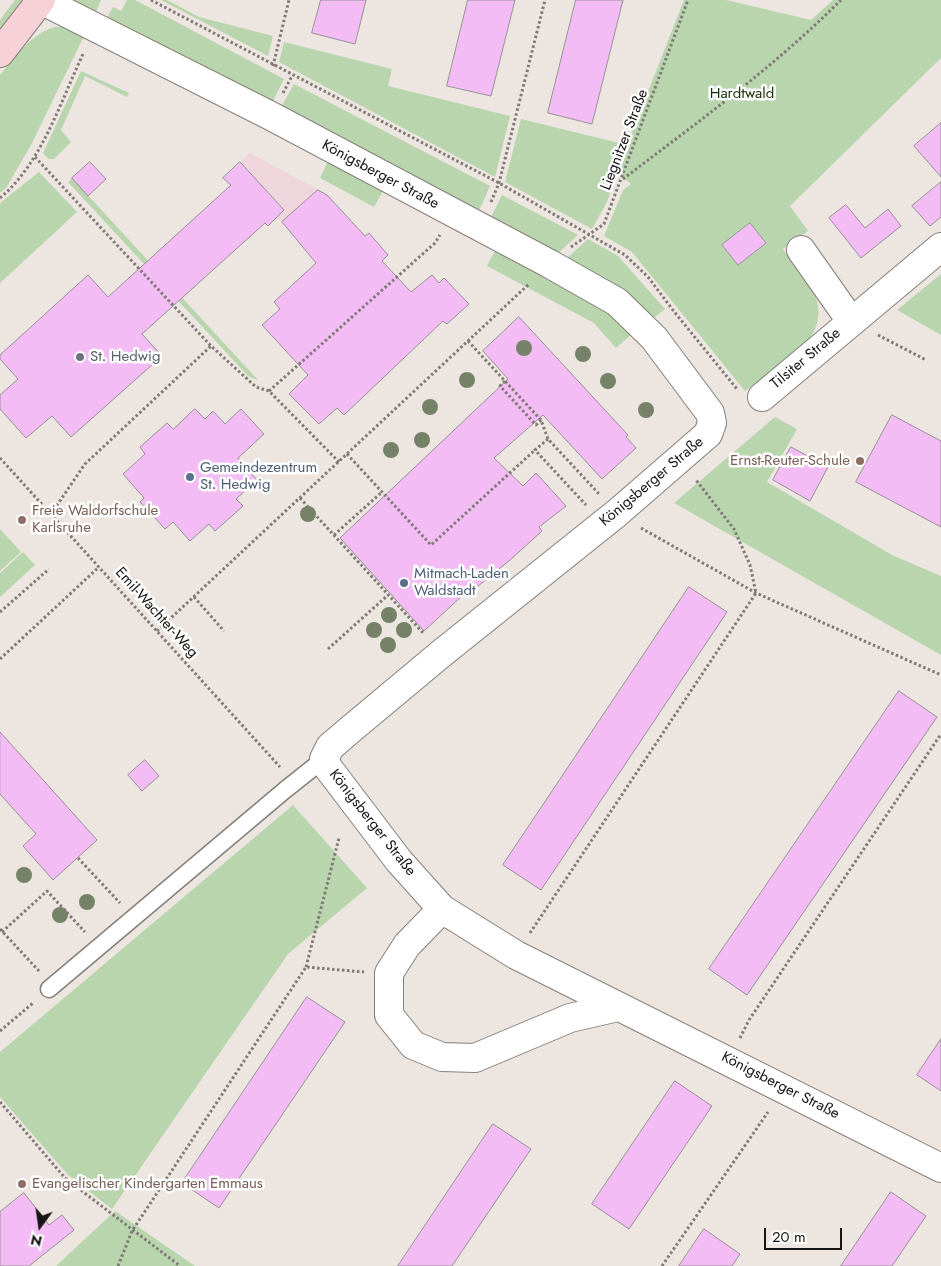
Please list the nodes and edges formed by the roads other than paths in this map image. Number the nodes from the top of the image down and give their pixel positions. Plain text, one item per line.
1 (41, 0) edge
2 (0, 53) edge
3 (941, 247) edge
4 (801, 250) dead end
5 (851, 321) junction
6 (750, 394) road end
7 (324, 759) junction
8 (442, 909) junction
9 (51, 988) road end
10 (618, 1007) junction
11 (941, 1168) edge

1 - 2 street
1 - 7 street, Königsberger Straße
3 - 5 street, Tilsiter Straße
4 - 5 street, Tilsiter Straße
5 - 6 street, Tilsiter Straße
7 - 8 street, Königsberger Straße
7 - 9 lane
8 - 10 street, Königsberger Straße
8 - 10 street
10 - 11 street, Königsberger Straße

